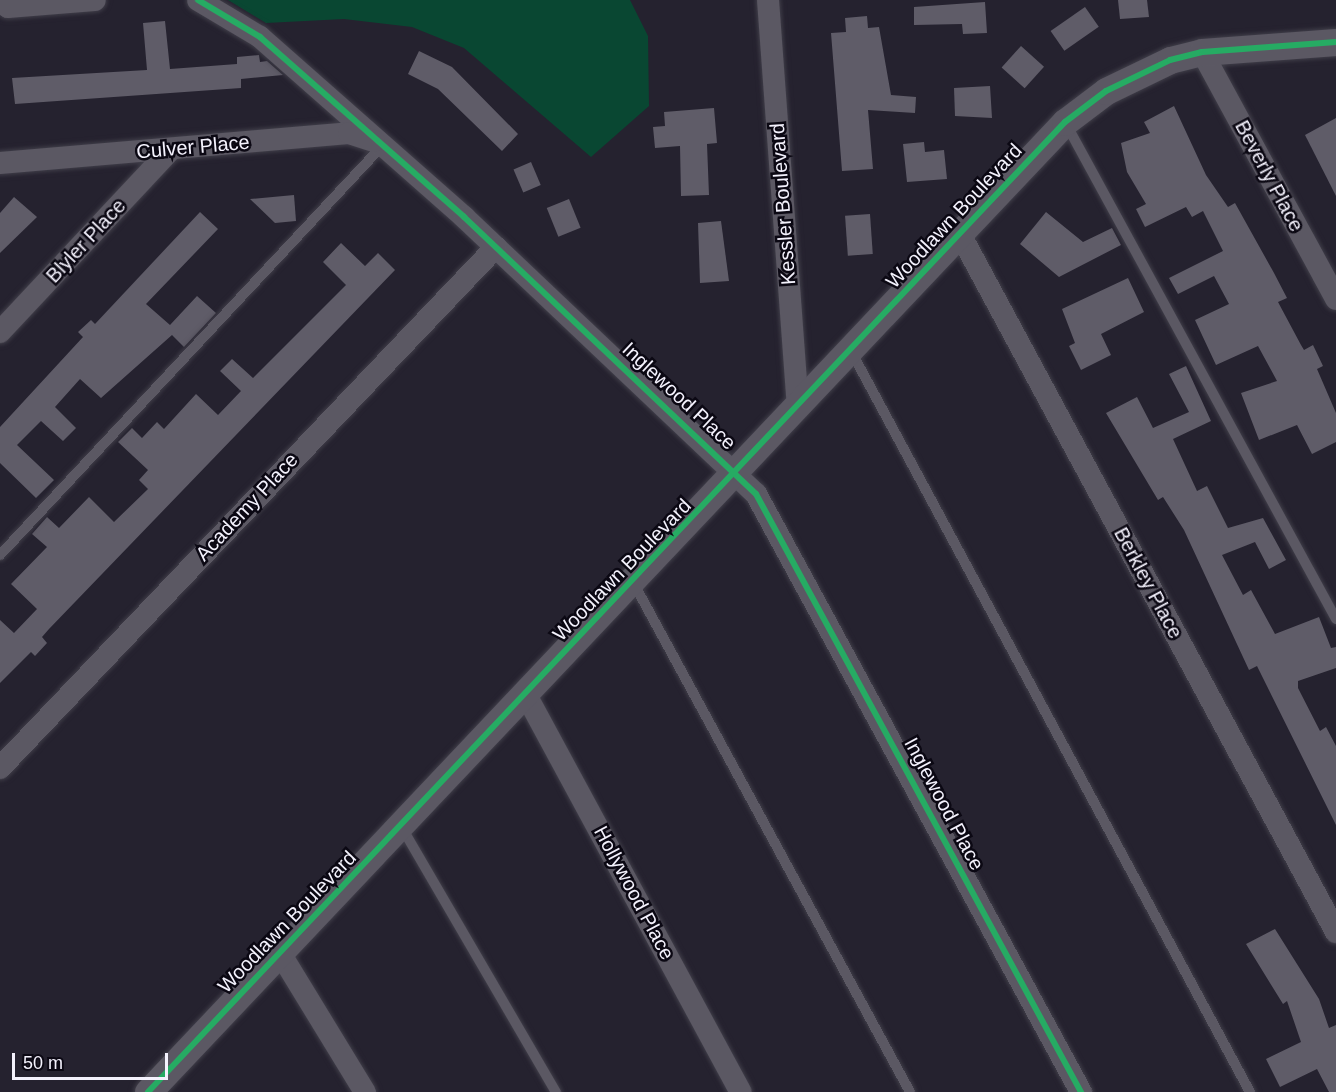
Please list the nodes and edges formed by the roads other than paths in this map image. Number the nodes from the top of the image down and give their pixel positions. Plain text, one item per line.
1 (95, 0) edge
2 (198, 0) edge
3 (768, 0) edge
4 (5, 5) edge
5 (1336, 42) edge
6 (1202, 52) junction
7 (1065, 122) junction
8 (383, 145) junction
9 (171, 149) junction
10 (0, 163) edge
11 (960, 234) junction
12 (496, 247) junction
13 (1336, 299) edge
14 (0, 332) edge
15 (851, 351) junction
16 (798, 408) junction
17 (737, 473) junction
18 (0, 555) edge
19 (633, 582) junction
20 (1336, 619) edge
21 (526, 695) junction
22 (0, 768) edge
23 (401, 826) junction
24 (1336, 932) edge
25 (280, 953) junction
26 (151, 1091) edge
27 (365, 1092) edge
28 (556, 1092) edge
29 (741, 1092) edge
30 (909, 1092) edge
31 (1081, 1092) edge
32 (1250, 1092) edge

1 - 4 street
2 - 8 street, Inglewood Place
3 - 16 street, Kessler Boulevard
5 - 6 street, Woodlawn Boulevard
6 - 7 street, Woodlawn Boulevard
6 - 13 street, Beverly Place
7 - 11 street, Woodlawn Boulevard
7 - 20 lane
8 - 9 street, Culver Place
8 - 12 street, Inglewood Place
8 - 18 lane
9 - 10 street, Culver Place
9 - 14 street, Blyler Place
11 - 15 street, Woodlawn Boulevard
11 - 24 street, Berkley Place
12 - 17 street, Inglewood Place
12 - 22 street, Academy Place
15 - 16 street, Woodlawn Boulevard
15 - 32 lane
16 - 17 street, Woodlawn Boulevard
17 - 19 street, Woodlawn Boulevard
17 - 31 street, Inglewood Place
19 - 21 street, Woodlawn Boulevard
19 - 30 lane
21 - 23 street, Woodlawn Boulevard
21 - 29 street, Hollywood Place
23 - 25 street, Woodlawn Boulevard
23 - 28 lane
25 - 26 street, Woodlawn Boulevard
25 - 27 street

